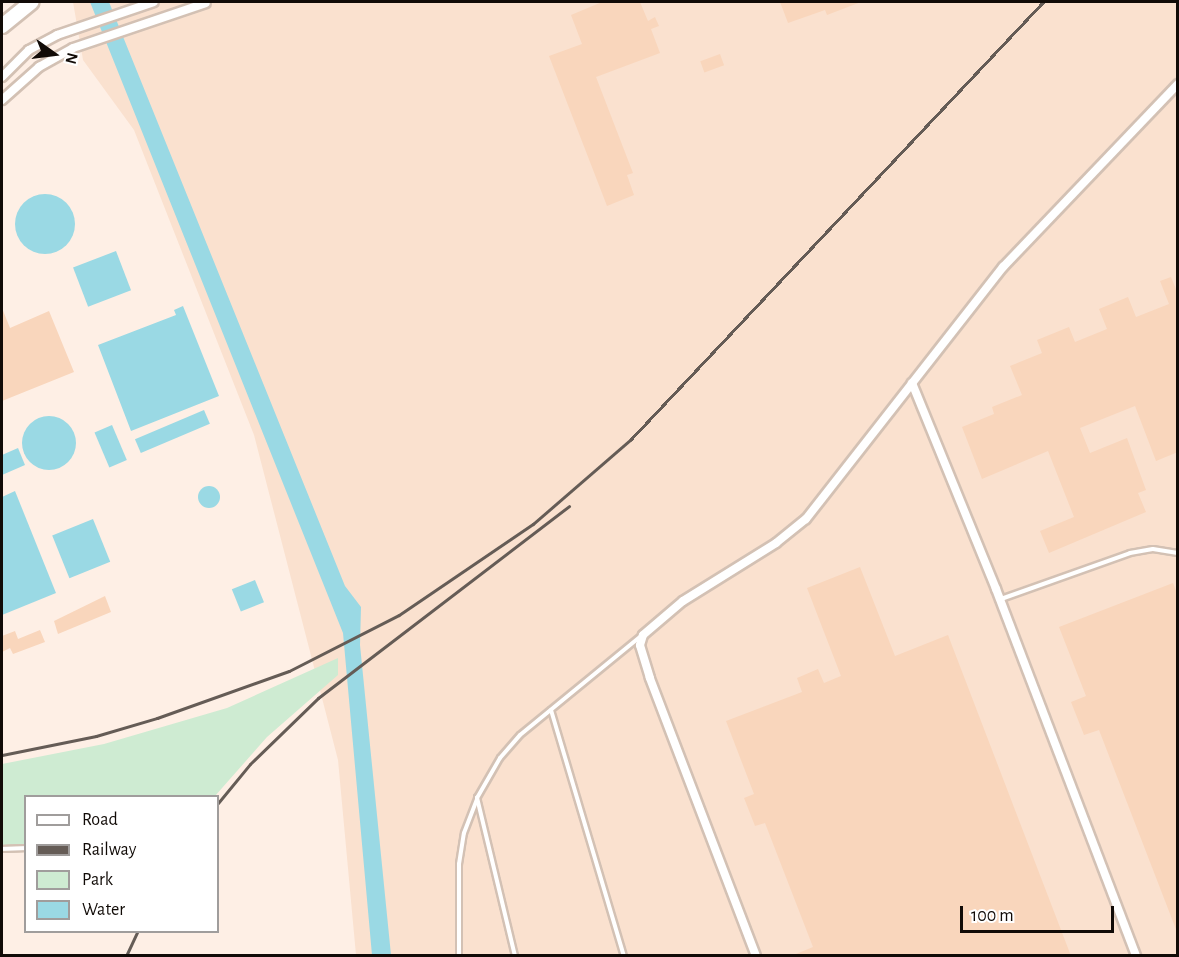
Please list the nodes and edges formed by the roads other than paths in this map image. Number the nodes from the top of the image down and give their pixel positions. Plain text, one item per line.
1 (32, 2) edge
2 (153, 2) edge
3 (207, 2) edge
4 (2, 26) edge
5 (2, 77) edge
6 (1178, 84) edge
7 (2, 100) edge
8 (912, 383) junction
9 (1178, 553) edge
10 (1000, 599) junction
11 (643, 635) junction
12 (552, 710) junction
13 (477, 798) junction
14 (24, 848) edge
15 (2, 849) edge
16 (459, 956) edge
17 (515, 956) edge
18 (624, 956) edge
19 (756, 956) edge
20 (1136, 956) edge

1 - 4 highway
2 - 5 street
3 - 7 street
6 - 8 street
8 - 10 street
8 - 11 street
9 - 10 lane
10 - 20 street
11 - 12 lane
11 - 19 street
12 - 13 lane
12 - 18 lane
13 - 16 lane
13 - 17 lane
14 - 15 lane

